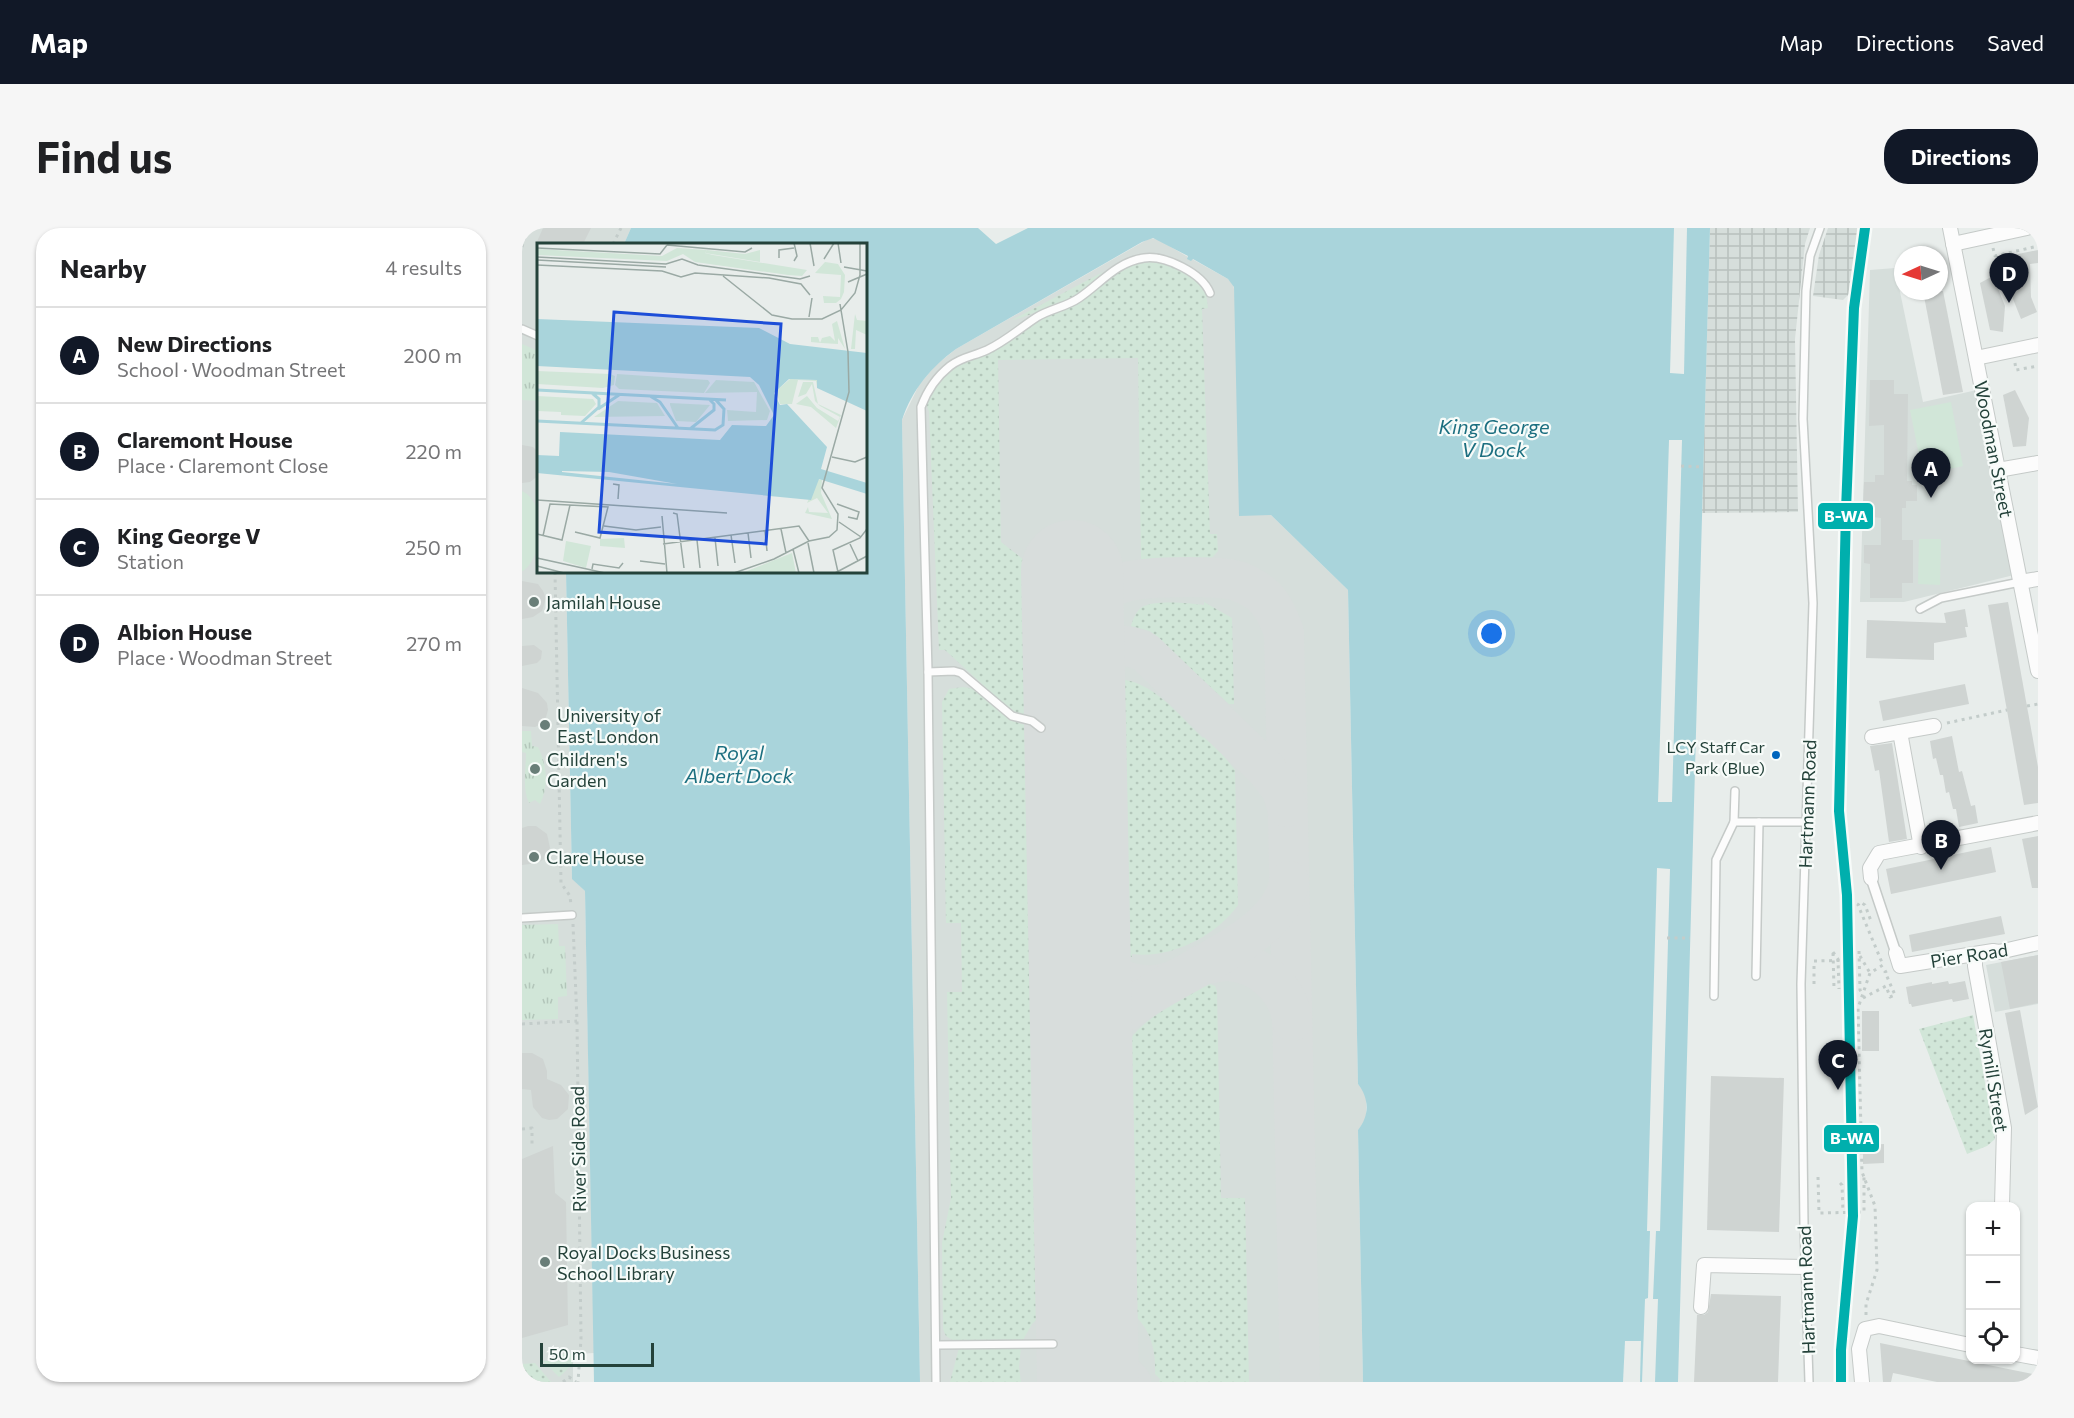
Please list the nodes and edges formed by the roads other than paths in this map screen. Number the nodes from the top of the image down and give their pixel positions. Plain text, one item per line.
1 (1820, 228) edge
2 (1950, 228) edge
3 (2027, 228) edge
4 (1953, 244) junction
5 (1210, 292) dead end
6 (522, 329) edge
7 (537, 336) edge
8 (2038, 345) edge
9 (1976, 358) junction
10 (2038, 463) edge
11 (1998, 471) junction
12 (2038, 579) edge
13 (2020, 582) junction
14 (1920, 609) dead end
15 (2038, 671) edge
16 (928, 672) junction
17 (1934, 726) road end
18 (1041, 728) dead end
19 (1900, 732) junction
20 (1872, 737) dead end
21 (1735, 791) dead end
22 (1734, 822) junction
23 (1759, 822) junction
24 (1807, 822) junction
25 (2038, 823) edge
26 (1921, 847) junction
27 (1871, 878) joint
28 (572, 915) road end
29 (522, 918) edge
30 (2038, 943) edge
31 (1975, 955) junction
32 (1898, 960) joint
33 (1756, 976) dead end
34 (1714, 996) dead end
35 (2002, 1202) edge
36 (1806, 1267) junction
37 (1701, 1306) dead end
38 (1053, 1344) dead end
39 (1966, 1344) edge
40 (937, 1345) junction
41 (2020, 1355) edge
42 (2038, 1358) edge
43 (936, 1382) edge
44 (1809, 1382) edge
45 (1862, 1382) edge

1 - 24 lane, Hartmann Road
2 - 4 street, Woodman Street
3 - 4 street
4 - 9 street, Woodman Street
5 - 16 lane
6 - 7 lane
8 - 9 street
9 - 11 street, Woodman Street
10 - 11 street
11 - 13 street, Woodman Street
12 - 13 street
13 - 14 lane
13 - 15 street, Woodman Street
16 - 18 lane
16 - 40 lane
17 - 19 street
19 - 20 street
19 - 26 street
21 - 22 lane
22 - 23 lane
22 - 34 lane
23 - 24 lane
23 - 33 lane
24 - 36 lane, Hartmann Road
25 - 26 street
26 - 27 street
27 - 32 street
28 - 29 lane
30 - 31 street, Pier Road
31 - 32 street, Pier Road
31 - 35 street, Rymill Street
36 - 37 street
36 - 44 lane, Hartmann Road
38 - 40 lane
39 - 45 street
40 - 43 lane
41 - 42 street

